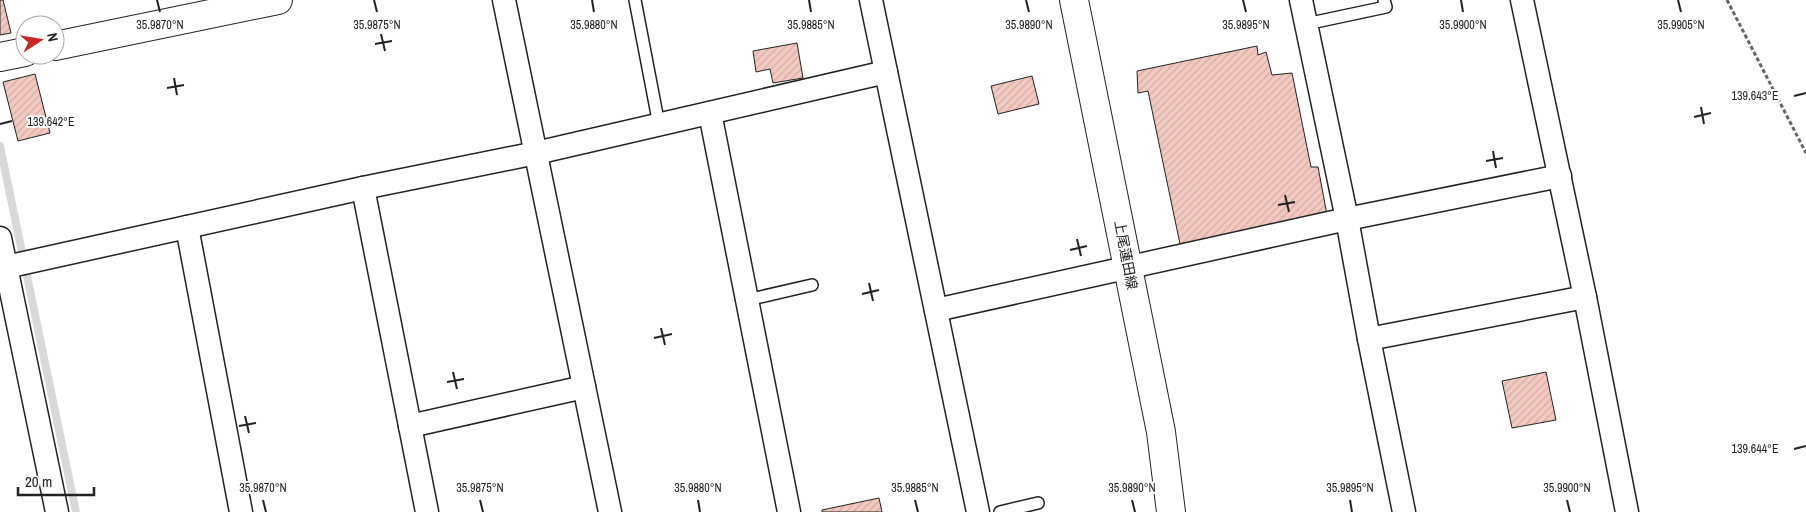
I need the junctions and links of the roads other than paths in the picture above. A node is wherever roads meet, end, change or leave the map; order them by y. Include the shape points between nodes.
1 (278, 0) edge
2 (504, 0) edge
3 (635, 0) edge
4 (871, 0) edge
5 (1074, 0) edge
6 (1301, 0) edge
7 (1384, 0) edge
8 (1522, 0) edge
9 (1306, 24) junction
10 (65, 44) edge
11 (15, 54) edge
12 (0, 57) edge
13 (886, 72) junction
14 (710, 113) junction
15 (659, 125) junction
16 (536, 153) junction
17 (1560, 176) junction
18 (363, 188) junction
19 (1347, 219) junction
20 (187, 227) junction
21 (0, 238) edge
22 (6, 267) junction
23 (1129, 268) junction
24 (812, 285) dead end
25 (1586, 296) junction
26 (747, 300) junction
27 (936, 310) junction
28 (1369, 339) junction
29 (584, 388) junction
30 (410, 426) junction
31 (1038, 503) dead end
32 (57, 512) edge
33 (241, 512) edge
34 (427, 512) edge
35 (610, 512) edge
36 (790, 512) edge
37 (978, 512) edge
38 (1000, 512) edge
39 (1171, 512) edge
40 (1404, 512) edge
41 (1627, 512) edge

1 - 10 main road
2 - 16 street
3 - 15 lane
4 - 13 street
5 - 23 main road, 上尾蓮田線
6 - 9 street
7 - 9 lane via 1386,7
8 - 17 street
9 - 19 street
11 - 12 main road
13 - 14 street
13 - 27 street
14 - 15 street
14 - 26 street
15 - 16 street
16 - 18 street
16 - 29 street
17 - 19 street
17 - 25 street
18 - 20 street
18 - 30 street
19 - 23 street
19 - 28 street
20 - 22 street
20 - 33 street
21 - 22 street
22 - 32 street
23 - 27 street
23 - 39 main road, 上尾蓮田線 via 1161,432
24 - 26 lane
25 - 28 street
25 - 41 street
26 - 36 street
27 - 37 street
28 - 40 street
29 - 30 street
29 - 35 street
30 - 34 street
31 - 38 lane

